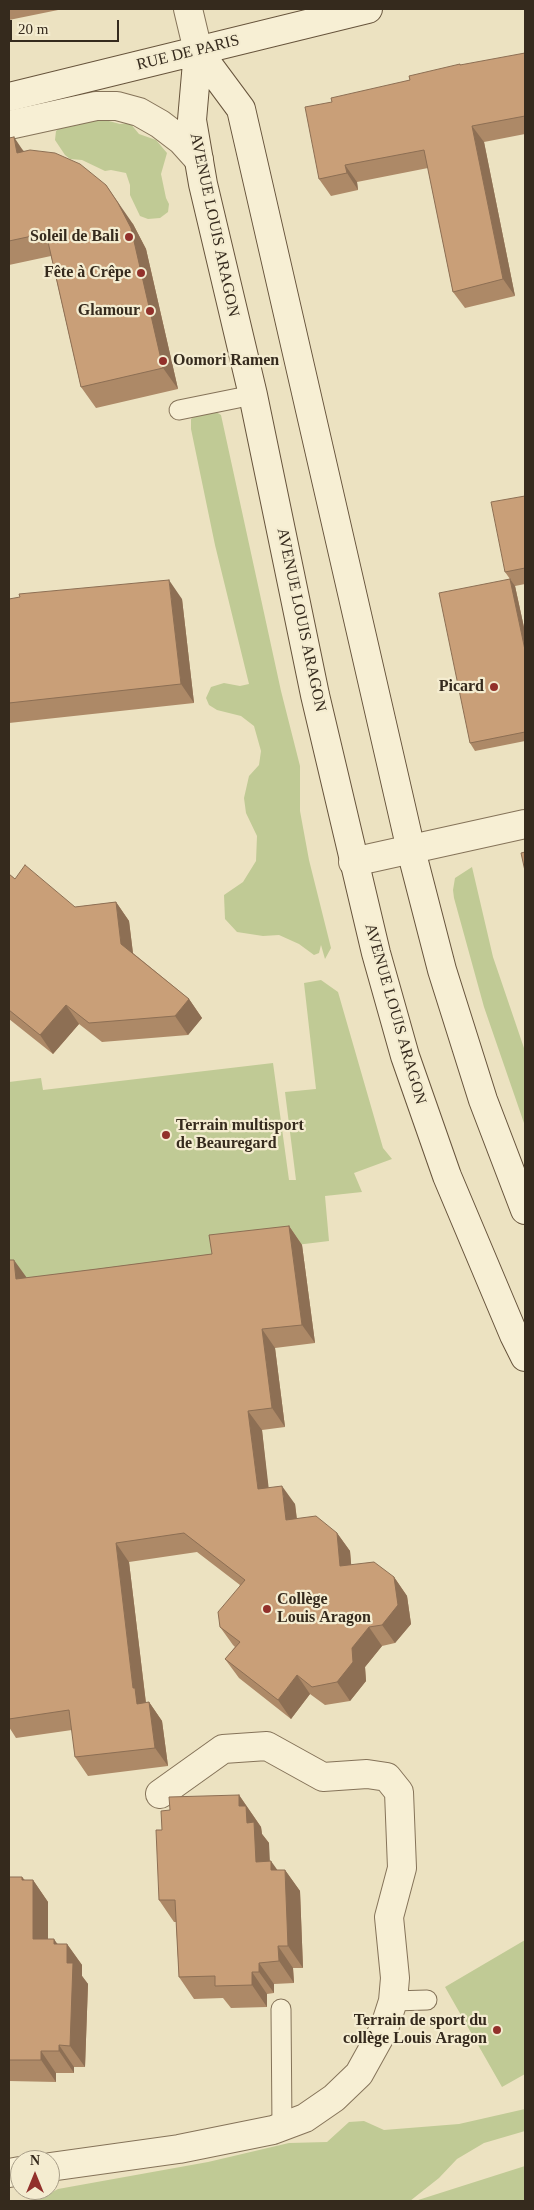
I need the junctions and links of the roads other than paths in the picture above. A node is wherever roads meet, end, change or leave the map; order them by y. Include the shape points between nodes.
1 (188, 9) edge
2 (368, 9) edge
3 (198, 51) junction
4 (9, 97) edge
5 (9, 125) edge
6 (198, 160) junction
7 (253, 395) junction
8 (179, 410) dead end
9 (525, 824) edge
10 (411, 850) junction
11 (353, 862) junction
12 (525, 1210) edge
13 (525, 1356) edge
14 (160, 1794) dead end
15 (427, 2000) dead end
16 (393, 2001) junction
17 (281, 2009) dead end
18 (282, 2127) junction
19 (60, 2166) edge

1 - 3 main road
2 - 3 main road, RUE DE PARIS
3 - 4 main road, RUE DE PARIS
3 - 6 main road, AVENUE LOUIS ARAGON via 192,120
3 - 10 main road via 241,109
5 - 6 main road via 96,106 117,106 139,112 160,124 181,140
6 - 7 main road, AVENUE LOUIS ARAGON
7 - 8 lane
7 - 11 main road, AVENUE LOUIS ARAGON
9 - 10 main road
10 - 11 main road
10 - 12 main road via 442,970 477,1082
11 - 13 main road, AVENUE LOUIS ARAGON via 405,1056 427,1120 447,1176
14 - 16 main road via 222,1750 266,1746 322,1777 367,1774 387,1777 399,1792 402,1868 389,1917 395,1978
15 - 16 lane
16 - 18 main road via 384,2029 359,2074 334,2098 304,2118
17 - 18 lane
18 - 19 main road via 179,2149

